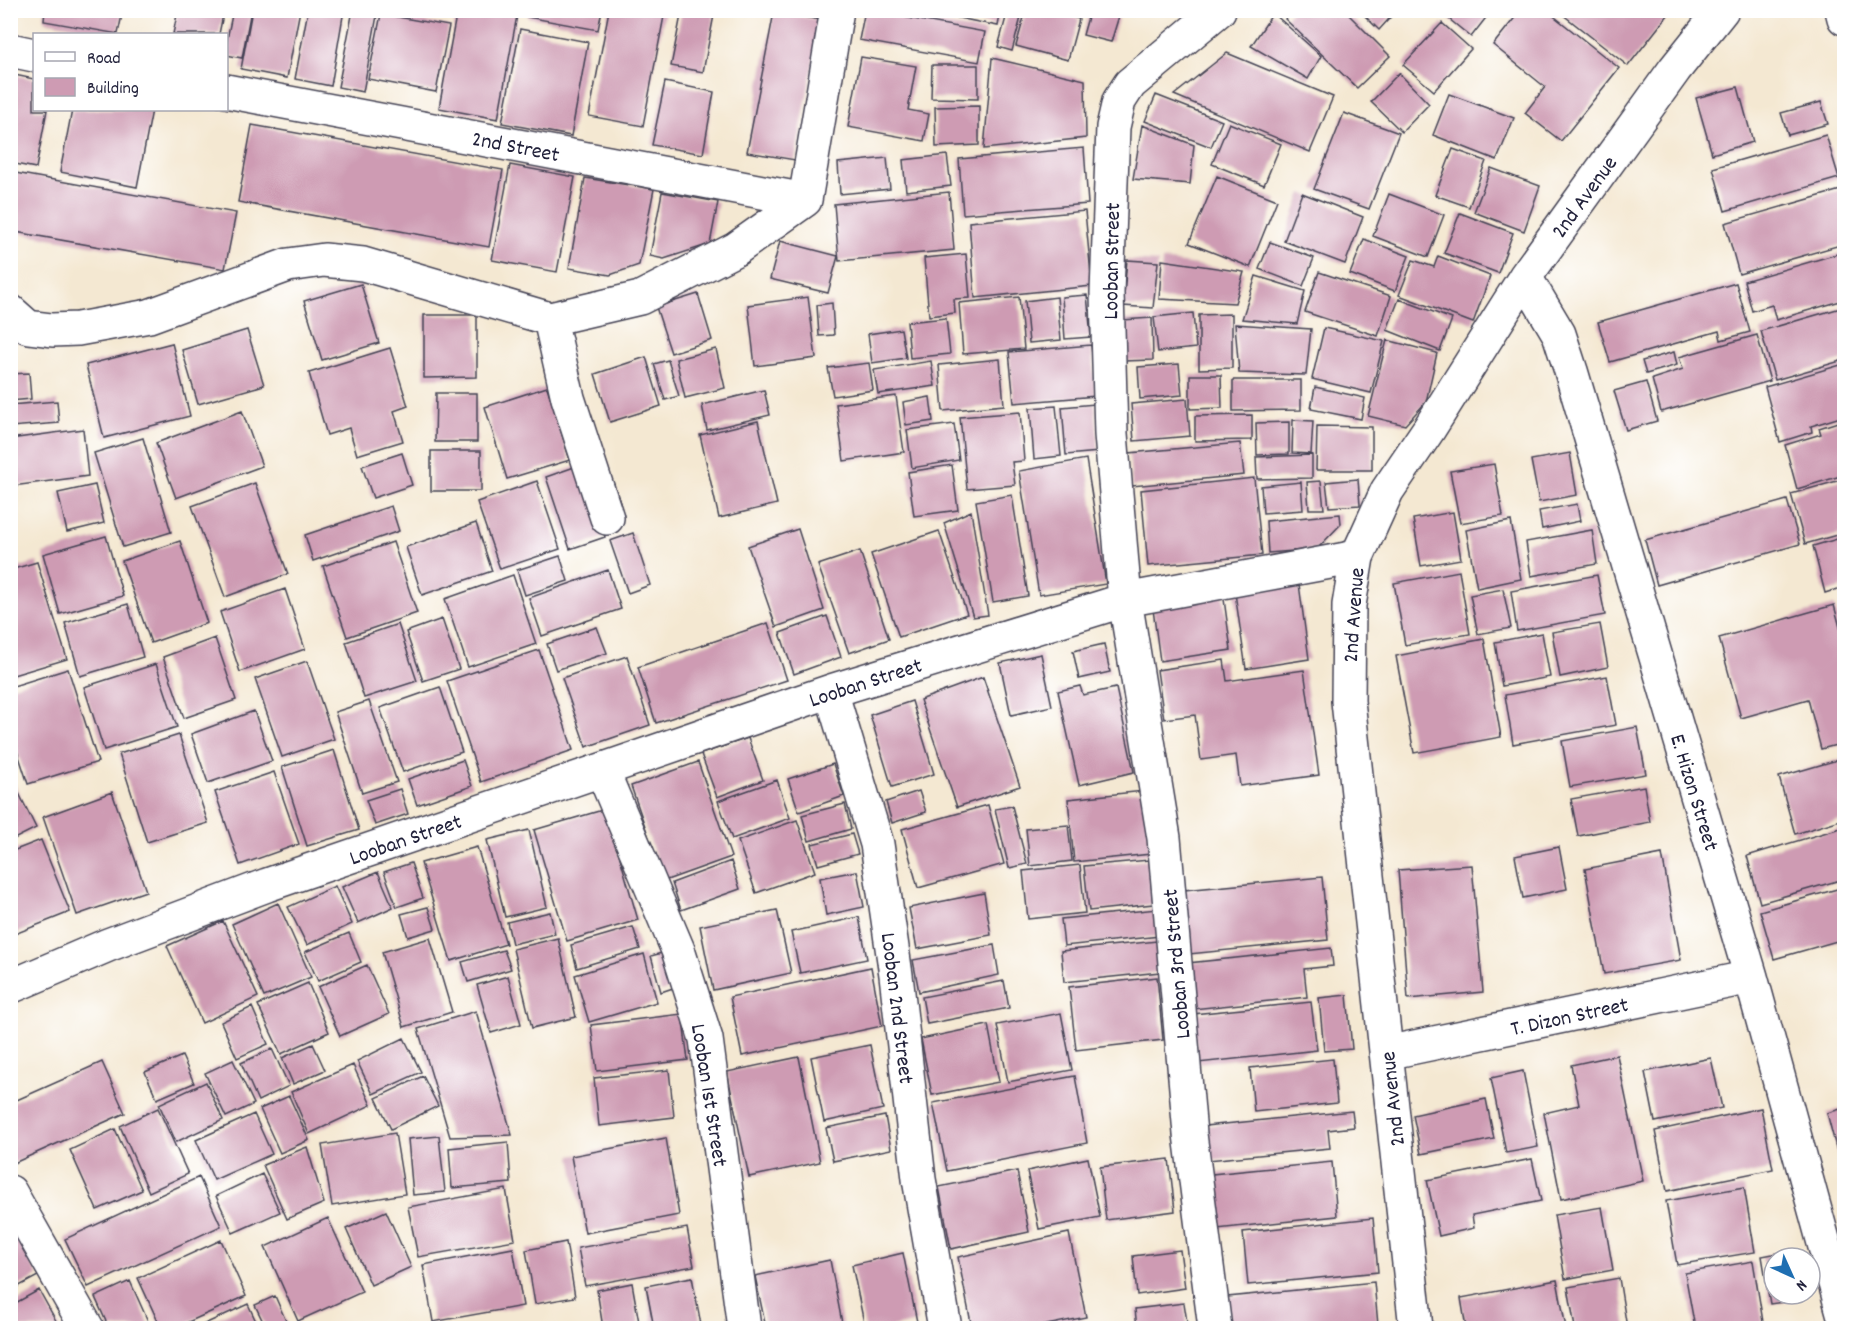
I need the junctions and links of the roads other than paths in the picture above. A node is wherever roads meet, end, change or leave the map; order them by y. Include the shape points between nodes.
1 (837, 10) edge
2 (1219, 10) edge
3 (1722, 10) edge
4 (1842, 10) edge
5 (1845, 18) edge
6 (10, 50) edge
7 (33, 55) edge
8 (228, 91) edge
9 (805, 200) junction
10 (1525, 277) junction
11 (10, 311) edge
12 (550, 319) junction
13 (606, 518) dead end
14 (1357, 557) junction
15 (1125, 600) junction
16 (831, 692) junction
17 (602, 770) junction
18 (1751, 977) junction
19 (10, 987) edge
20 (1386, 1053) junction
21 (10, 1192) edge
22 (1845, 1316) edge
23 (87, 1329) edge
24 (744, 1329) edge
25 (945, 1329) edge
26 (1215, 1329) edge
27 (1416, 1329) edge

1 - 9 street
2 - 15 street, Looban Street via 1130,84 1119,101 1113,127 1107,293 1111,434
3 - 10 street, 2nd Avenue
4 - 5 street
6 - 7 street
8 - 9 street, 2nd Street
9 - 12 street via 736,249 640,298
10 - 14 street, 2nd Avenue via 1387,491
10 - 18 street, E. Hizon Street via 1559,334 1571,371
11 - 12 street via 28,327 78,329 149,316 288,265 324,260 363,264
12 - 13 street via 568,398
14 - 15 street
14 - 20 street, 2nd Avenue via 1349,605 1348,701
15 - 16 street, Looban Street
15 - 26 street, Looban 3rd Street via 1164,838 1190,1134
16 - 17 street, Looban Street
16 - 25 street, Looban 2nd Street via 877,844 919,1179
17 - 19 street, Looban Street via 267,885
17 - 24 street, Looban 1st Street via 678,950 706,1039
18 - 20 street, T. Dizon Street
18 - 22 street, E. Hizon Street
20 - 27 street, 2nd Avenue
21 - 23 street

